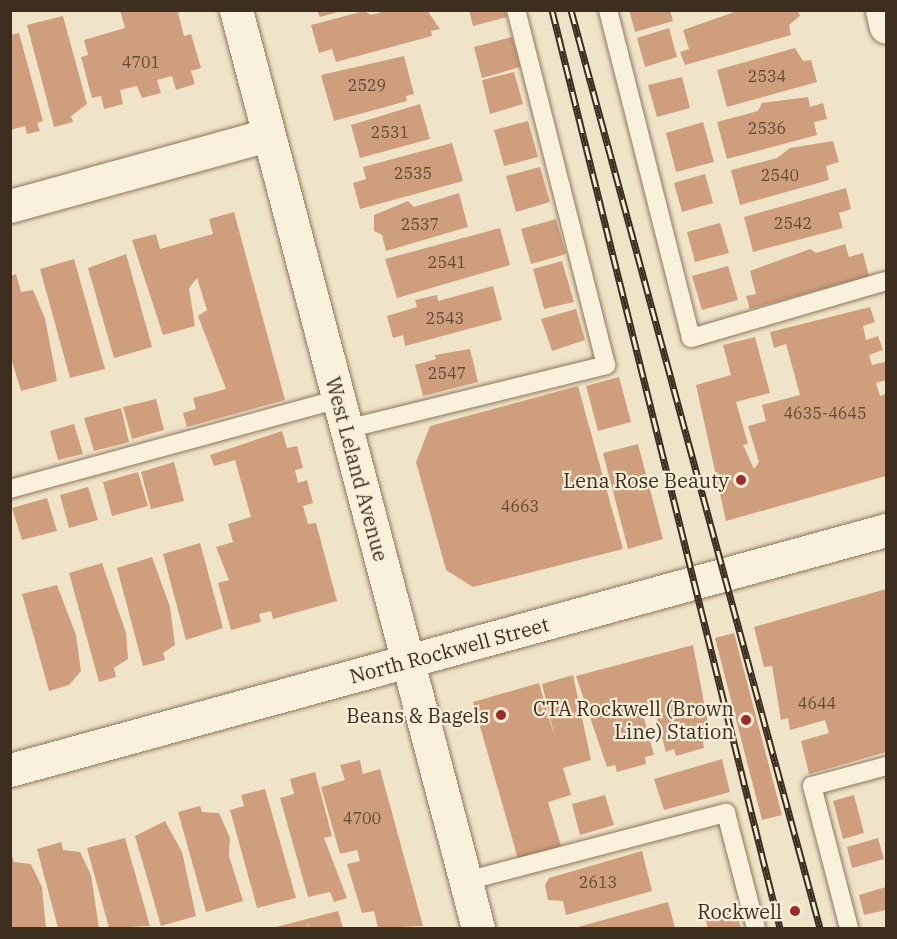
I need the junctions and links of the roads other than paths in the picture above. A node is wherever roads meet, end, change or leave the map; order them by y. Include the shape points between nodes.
1 (236, 10) edge
2 (516, 10) edge
3 (608, 10) edge
4 (882, 10) edge
5 (886, 27) edge
6 (268, 135) junction
7 (10, 206) edge
8 (886, 280) edge
9 (342, 414) junction
10 (10, 489) edge
11 (886, 530) edge
12 (408, 661) junction
13 (886, 766) edge
14 (10, 770) edge
15 (466, 881) junction
16 (471, 927) edge
17 (756, 928) edge
18 (849, 928) edge

1 - 6 street, West Leland Avenue
2 - 9 lane via 606,365
3 - 8 lane via 692,338
4 - 5 street
6 - 7 street
6 - 9 street, West Leland Avenue
9 - 10 lane
9 - 12 street, West Leland Avenue
11 - 12 street, North Rockwell Street
12 - 14 street, North Rockwell Street
12 - 15 street, West Leland Avenue
13 - 18 lane via 812,786
15 - 16 street, West Leland Avenue
15 - 17 lane via 726,813

